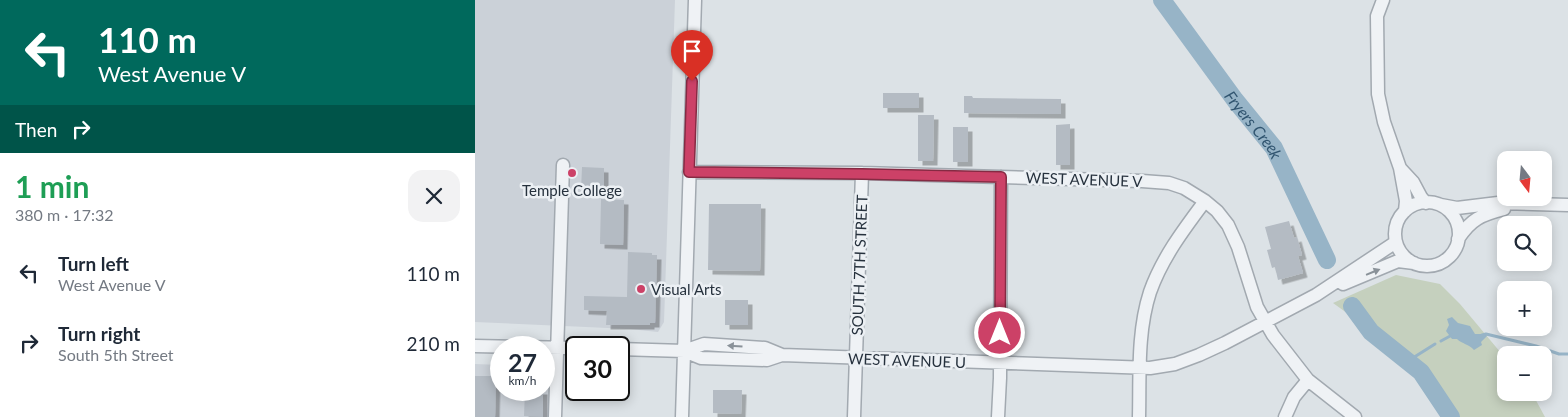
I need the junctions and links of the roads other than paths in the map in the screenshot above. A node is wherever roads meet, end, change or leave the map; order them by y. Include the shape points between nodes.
1 (695, 0) edge
2 (1383, 0) edge
3 (563, 165) dead end
4 (1401, 168) junction
5 (689, 172) junction
6 (862, 174) junction
7 (1001, 177) junction
8 (1205, 201) junction
9 (1426, 202) junction
10 (1497, 203) edge
11 (1440, 205) junction
12 (1553, 205) edge
13 (1568, 205) edge
14 (1519, 206) edge
15 (1405, 211) junction
16 (1459, 239) junction
17 (1396, 242) junction
18 (1415, 263) junction
19 (1316, 295) junction
20 (1265, 322) junction
21 (475, 346) edge
22 (557, 348) junction
23 (565, 348) edge
24 (630, 349) edge
25 (684, 350) junction
26 (856, 358) junction
27 (1000, 364) junction
28 (1141, 368) junction
29 (1308, 380) junction
30 (555, 417) edge
31 (682, 417) edge
32 (855, 417) edge
33 (998, 417) edge
34 (1139, 417) edge
35 (1285, 417) edge
36 (1355, 417) edge

1 - 5 street
2 - 4 street via 1377,16 1378,94
3 - 22 street
4 - 9 street
4 - 15 street
5 - 6 street, WEST AVENUE V
5 - 25 street
6 - 7 street, WEST AVENUE V
6 - 26 street, SOUTH 7TH STREET
7 - 8 street, WEST AVENUE V via 1142,180 1184,188
7 - 27 street
8 - 20 street, WEST AVENUE V via 1228,225
8 - 28 street via 1172,246 1158,272 1142,332
9 - 11 street
9 - 15 street
10 - 11 street via 1457,208
11 - 16 street via 1457,223
12 - 13 street
14 - 16 street via 1485,214 1467,226
15 - 17 street via 1397,226
16 - 18 street via 1446,260 1431,266
17 - 18 street via 1405,257
17 - 19 street, WEST AVENUE U
19 -> 18 street, WEST AVENUE U via 1398,261
19 - 20 street, WEST AVENUE U
20 - 28 street, WEST AVENUE U via 1175,364
20 - 29 street, WEST AVENUE V
21 - 22 street
22 - 23 street
22 - 30 street
24 - 25 street, WEST AVENUE U
25 - 26 street, WEST AVENUE U via 703,344 765,348 782,355
25 - 31 street
26 - 27 street, WEST AVENUE U
26 - 32 street, SOUTH 7TH STREET
27 - 28 street, WEST AVENUE U
27 - 33 street
28 - 34 street
29 - 35 street via 1294,397
29 - 36 street, WEST AVENUE V

